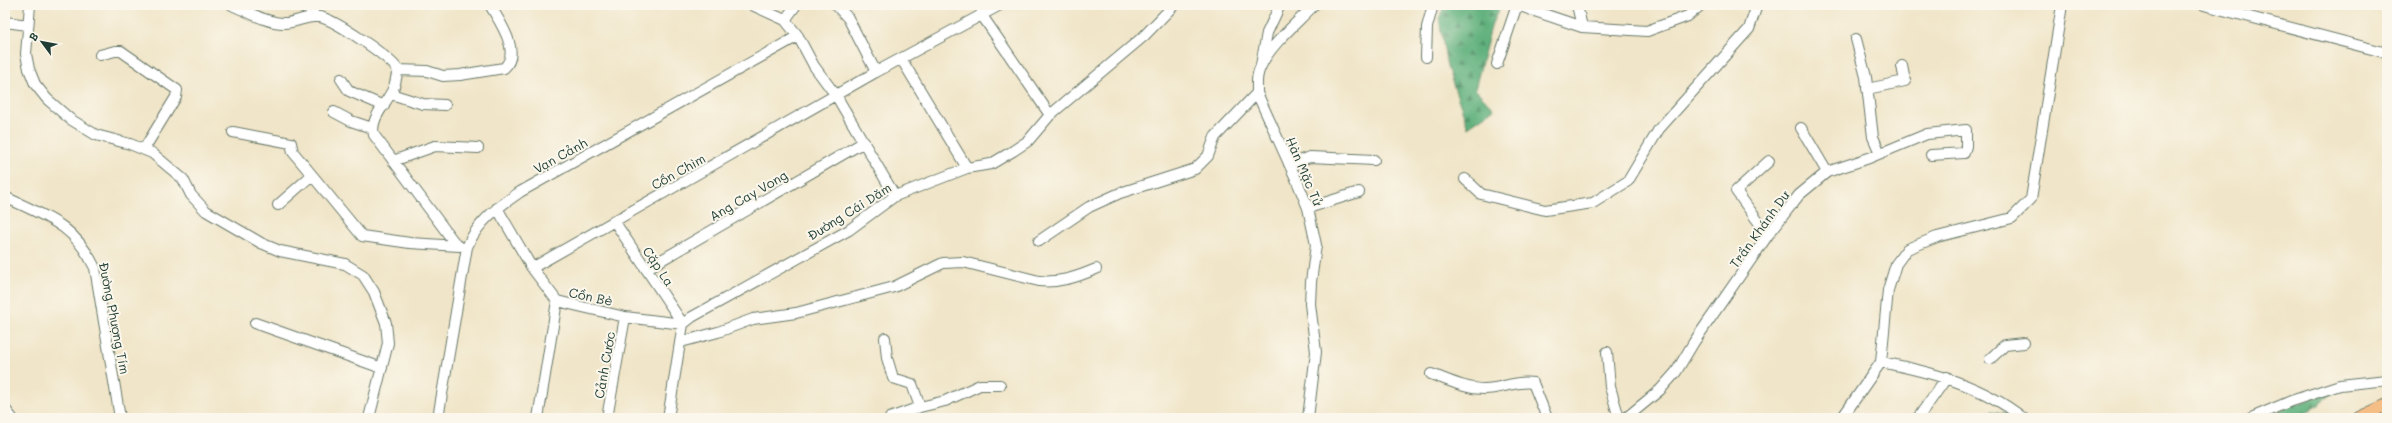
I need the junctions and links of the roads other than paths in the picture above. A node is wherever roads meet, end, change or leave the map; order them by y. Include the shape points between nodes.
1 (30, 5) edge
2 (232, 5) edge
3 (306, 5) edge
4 (490, 5) edge
5 (752, 5) edge
6 (796, 5) edge
7 (836, 5) edge
8 (1000, 5) edge
9 (1174, 5) edge
10 (1280, 5) edge
11 (1314, 5) edge
12 (1433, 5) edge
13 (1577, 5) edge
14 (1701, 5) edge
15 (1757, 5) edge
16 (2062, 5) edge
17 (2204, 5) edge
18 (983, 10) edge
19 (316, 17) junction
20 (785, 20) junction
21 (5, 22) edge
22 (28, 25) junction
23 (1582, 27) junction
24 (798, 36) junction
25 (1856, 39) dead end
26 (2387, 52) edge
27 (100, 56) dead end
28 (1426, 57) dead end
29 (902, 60) junction
30 (1261, 64) junction
31 (1497, 64) dead end
32 (1902, 66) dead end
33 (398, 70) junction
34 (876, 72) junction
35 (341, 79) dead end
36 (1868, 89) junction
37 (1257, 93) junction
38 (391, 94) junction
39 (837, 96) junction
40 (445, 105) dead end
41 (384, 106) junction
42 (334, 112) dead end
43 (1050, 115) junction
44 (372, 128) junction
45 (1801, 128) dead end
46 (233, 132) dead end
47 (864, 142) junction
48 (478, 148) dead end
49 (144, 149) junction
50 (1880, 153) junction
51 (1931, 155) dead end
52 (1374, 160) dead end
53 (1769, 160) dead end
54 (393, 161) junction
55 (1289, 164) junction
56 (967, 168) junction
57 (1827, 172) junction
58 (312, 175) junction
59 (1465, 179) dead end
60 (1360, 192) dead end
61 (895, 196) junction
62 (5, 198) edge
63 (278, 205) dead end
64 (498, 208) junction
65 (1308, 208) junction
66 (614, 222) junction
67 (1768, 235) junction
68 (1039, 241) dead end
69 (457, 246) junction
70 (467, 247) junction
71 (532, 268) junction
72 (646, 269) junction
73 (1096, 269) dead end
74 (557, 301) junction
75 (626, 317) junction
76 (255, 323) dead end
77 (683, 324) junction
78 (885, 338) dead end
79 (681, 342) junction
80 (2024, 343) dead end
81 (1606, 352) dead end
82 (1990, 359) dead end
83 (1881, 362) junction
84 (382, 368) junction
85 (1431, 374) dead end
86 (1947, 377) junction
87 (2387, 380) edge
88 (1000, 385) dead end
89 (2387, 405) edge
90 (920, 406) junction
91 (5, 410) edge
92 (12, 418) edge
93 (120, 418) edge
94 (369, 418) edge
95 (438, 418) edge
96 (538, 418) edge
97 (607, 418) edge
98 (668, 418) edge
99 (890, 418) edge
100 (1308, 418) edge
101 (1547, 418) edge
102 (1619, 418) edge
103 (1626, 418) edge
104 (1842, 418) edge
105 (1918, 418) edge
106 (2023, 418) edge
107 (2251, 418) edge
108 (2359, 418) edge

1 - 22 street
2 - 19 street via 273,22 284,23
3 - 19 street
4 - 33 street via 510,44 509,60 504,68 443,76
5 - 20 street
6 - 20 street
7 - 34 street via 848,18
8 - 18 street, Cồn Chìm
9 - 43 street, Đường Cái Dăm via 1144,36
10 - 30 street, Hàn Mặc Tử via 1267,33
11 - 30 street
12 - 28 street via 1427,27
13 - 23 street
14 - 23 street via 1688,16 1647,31
15 - 59 street via 1749,29 1659,129 1628,181 1593,203 1545,210 1481,194
16 - 83 street via 2031,199 2012,218 1937,237 1907,250 1896,264 1888,290
17 - 26 street
18 - 29 street, Cồn Chìm
18 - 43 street
19 - 33 street via 361,40 393,63
20 - 24 street
21 - 22 street
22 - 49 street via 26,54 29,69 35,84 47,99 96,135
23 - 31 street via 1517,5
24 - 39 street via 814,66
24 - 64 street, Vạn Cảnh via 520,192
25 - 36 street
27 - 49 street via 121,51 177,90 176,97
29 - 34 street, Cồn Chìm
29 - 56 street
30 - 37 street, Hàn Mặc Tử via 1257,77
32 - 36 street via 1905,81
33 - 38 street
34 - 39 street, Cồn Chìm
35 - 41 street via 349,91
36 - 50 street via 1873,137
37 - 55 street, Hàn Mặc Tử
37 - 68 street via 1215,137 1208,156 1195,169 1120,193 1089,207
38 - 40 street via 423,104
38 - 41 street
39 - 47 street
39 - 66 street, Cồn Chìm
41 - 44 street via 374,120
42 - 44 street
43 - 56 street, Đường Cái Dăm via 1028,141 1014,152 991,164
44 - 54 street
45 - 57 street
46 - 58 street via 290,142 293,152
47 - 61 street
47 - 72 street, Ang Cay Vong
48 - 54 street via 435,146
49 - 84 street via 182,179 191,196 206,211 255,240 280,251 344,264 363,275 374,292 386,323 388,343
50 - 51 street, Trần Khánh Dư via 1926,134 1966,130 1964,153
50 - 57 street, Trần Khánh Dư
52 - 55 street via 1310,157
53 - 67 street via 1736,191
54 - 69 street
55 - 65 street, Hàn Mặc Tử
56 - 61 street, Đường Cái Dăm
57 - 67 street, Trần Khánh Dư via 1799,196
58 - 63 street
58 - 69 street via 362,236
60 - 65 street
61 - 77 street, Đường Cái Dăm via 849,230
62 - 93 street, Đường Phượng Tím via 56,221 73,234 86,249 95,268
64 - 70 street, Vạn Cảnh via 473,234
64 - 71 street, Cồn Bè
65 - 100 street, Hàn Mặc Tử via 1316,245 1310,304 1316,352
66 - 71 street, Cồn Chìm
66 - 72 street, Cặp La
67 - 103 street, Trần Khánh Dư via 1676,372 1660,390
69 - 70 street
70 - 95 street, Vạn Cảnh
71 - 74 street, Cồn Bè
72 - 77 street, Cặp La
73 - 79 street via 1074,278 1050,282 963,262 947,262 894,287 796,313 753,318 718,332
74 - 75 street, Cồn Bè
74 - 96 street
75 - 77 street, Cồn Bè
75 - 97 street, Cảnh Cước
76 - 84 street
77 - 79 street
78 - 90 street via 893,378 912,384
79 - 98 street
80 - 82 street via 2005,345
81 - 102 street via 1610,387
83 - 86 street
83 - 104 street
84 - 94 street
85 - 101 street via 1471,388 1485,389 1524,382 1533,383
86 - 105 street
86 - 106 street via 1984,393
87 - 107 street via 2340,385 2291,400
88 - 90 street via 980,385 945,401
89 - 108 main road
90 - 99 street
91 - 92 street

